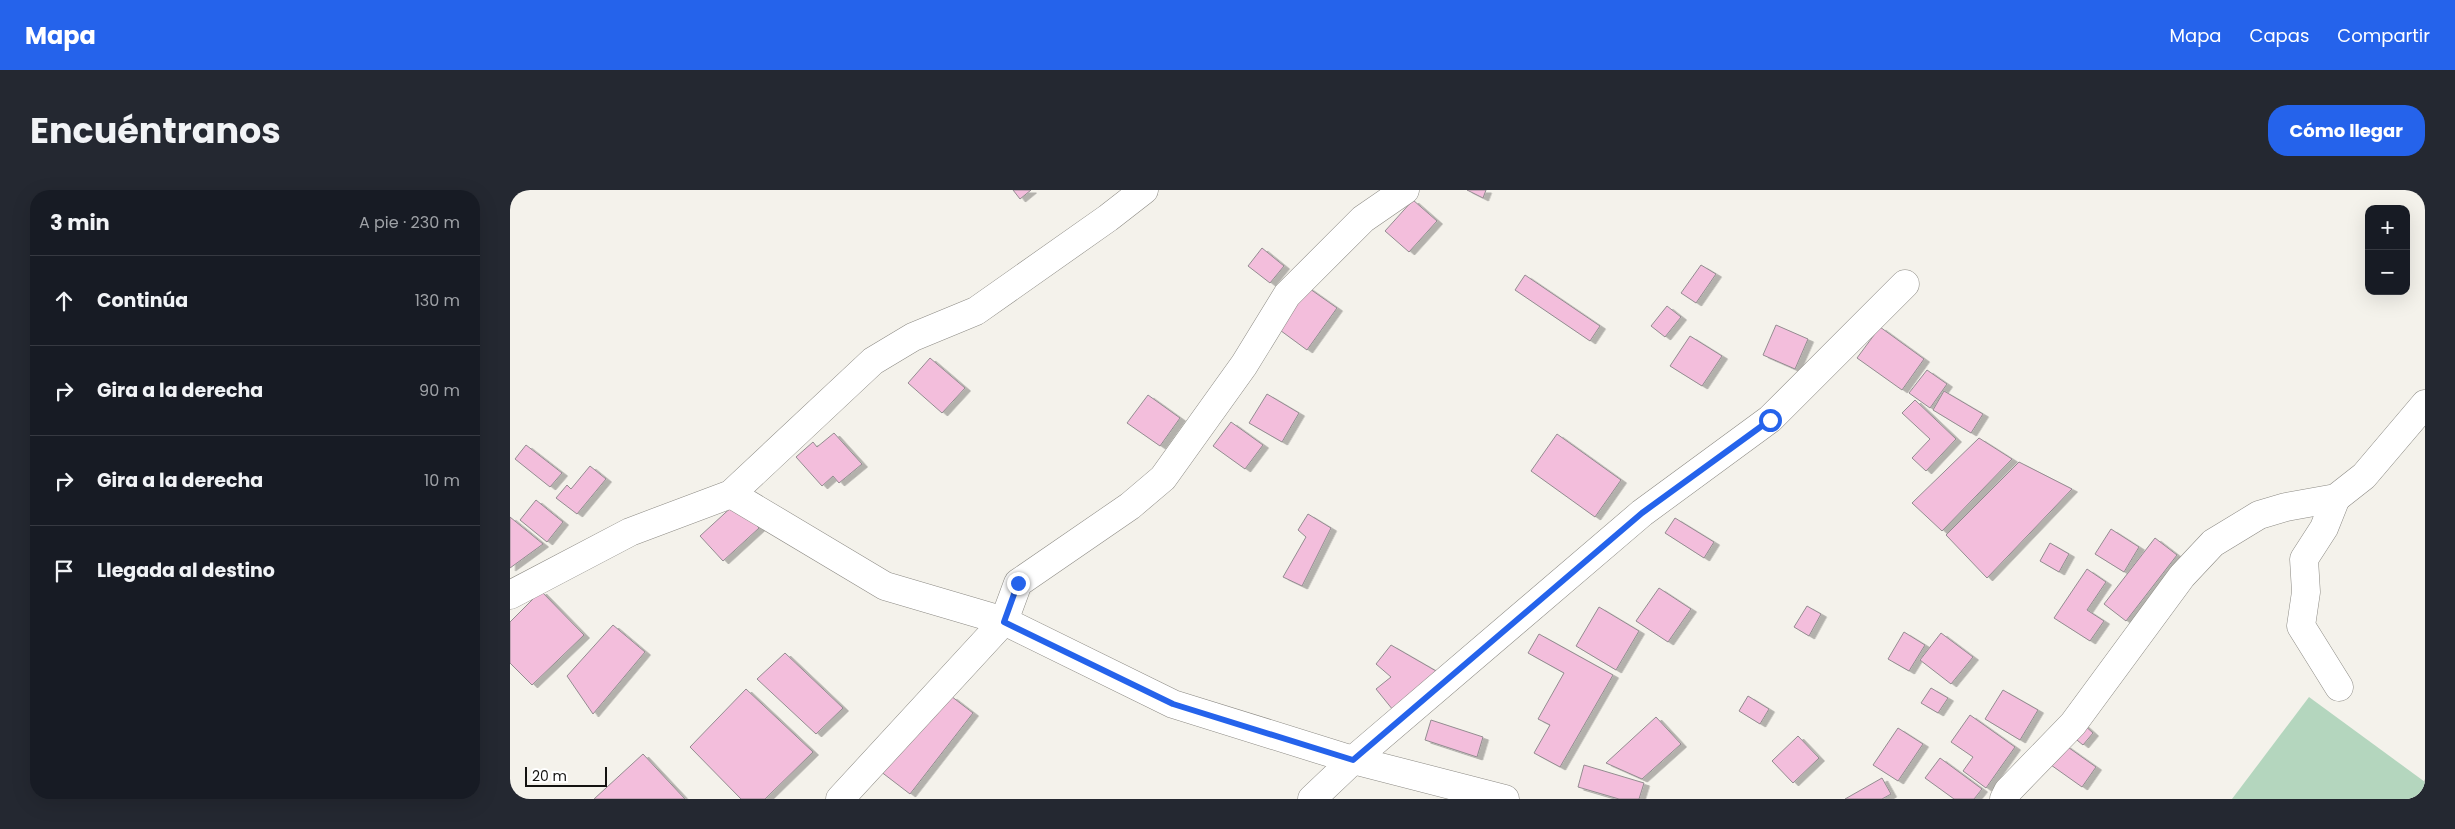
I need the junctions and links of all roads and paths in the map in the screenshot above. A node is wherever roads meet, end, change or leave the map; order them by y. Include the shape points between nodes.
1 (1144, 190) edge
2 (1405, 190) edge
3 (1905, 284) dead end
4 (2425, 404) edge
5 (731, 494) junction
6 (2336, 498) junction
7 (510, 595) edge
8 (1004, 622) junction
9 (2340, 687) dead end
10 (1353, 760) junction
11 (840, 799) edge
12 (1312, 799) edge
13 (1506, 799) edge
14 (2004, 799) edge

1 - 5 street via 976,311 913,337 873,361
2 - 8 street via 1363,219 1287,295 1244,365 1163,478 1130,506 1018,583
3 - 10 street via 1770,420 1642,513
4 - 6 street via 2364,476
5 - 7 street via 630,532
5 - 8 street via 885,586
6 - 9 street via 2324,528 2304,559 2306,592 2301,626
6 - 14 street via 2259,515 2213,543 2182,576 2073,724
8 - 10 street via 1173,704
8 - 11 street
10 - 12 street
10 - 13 street

